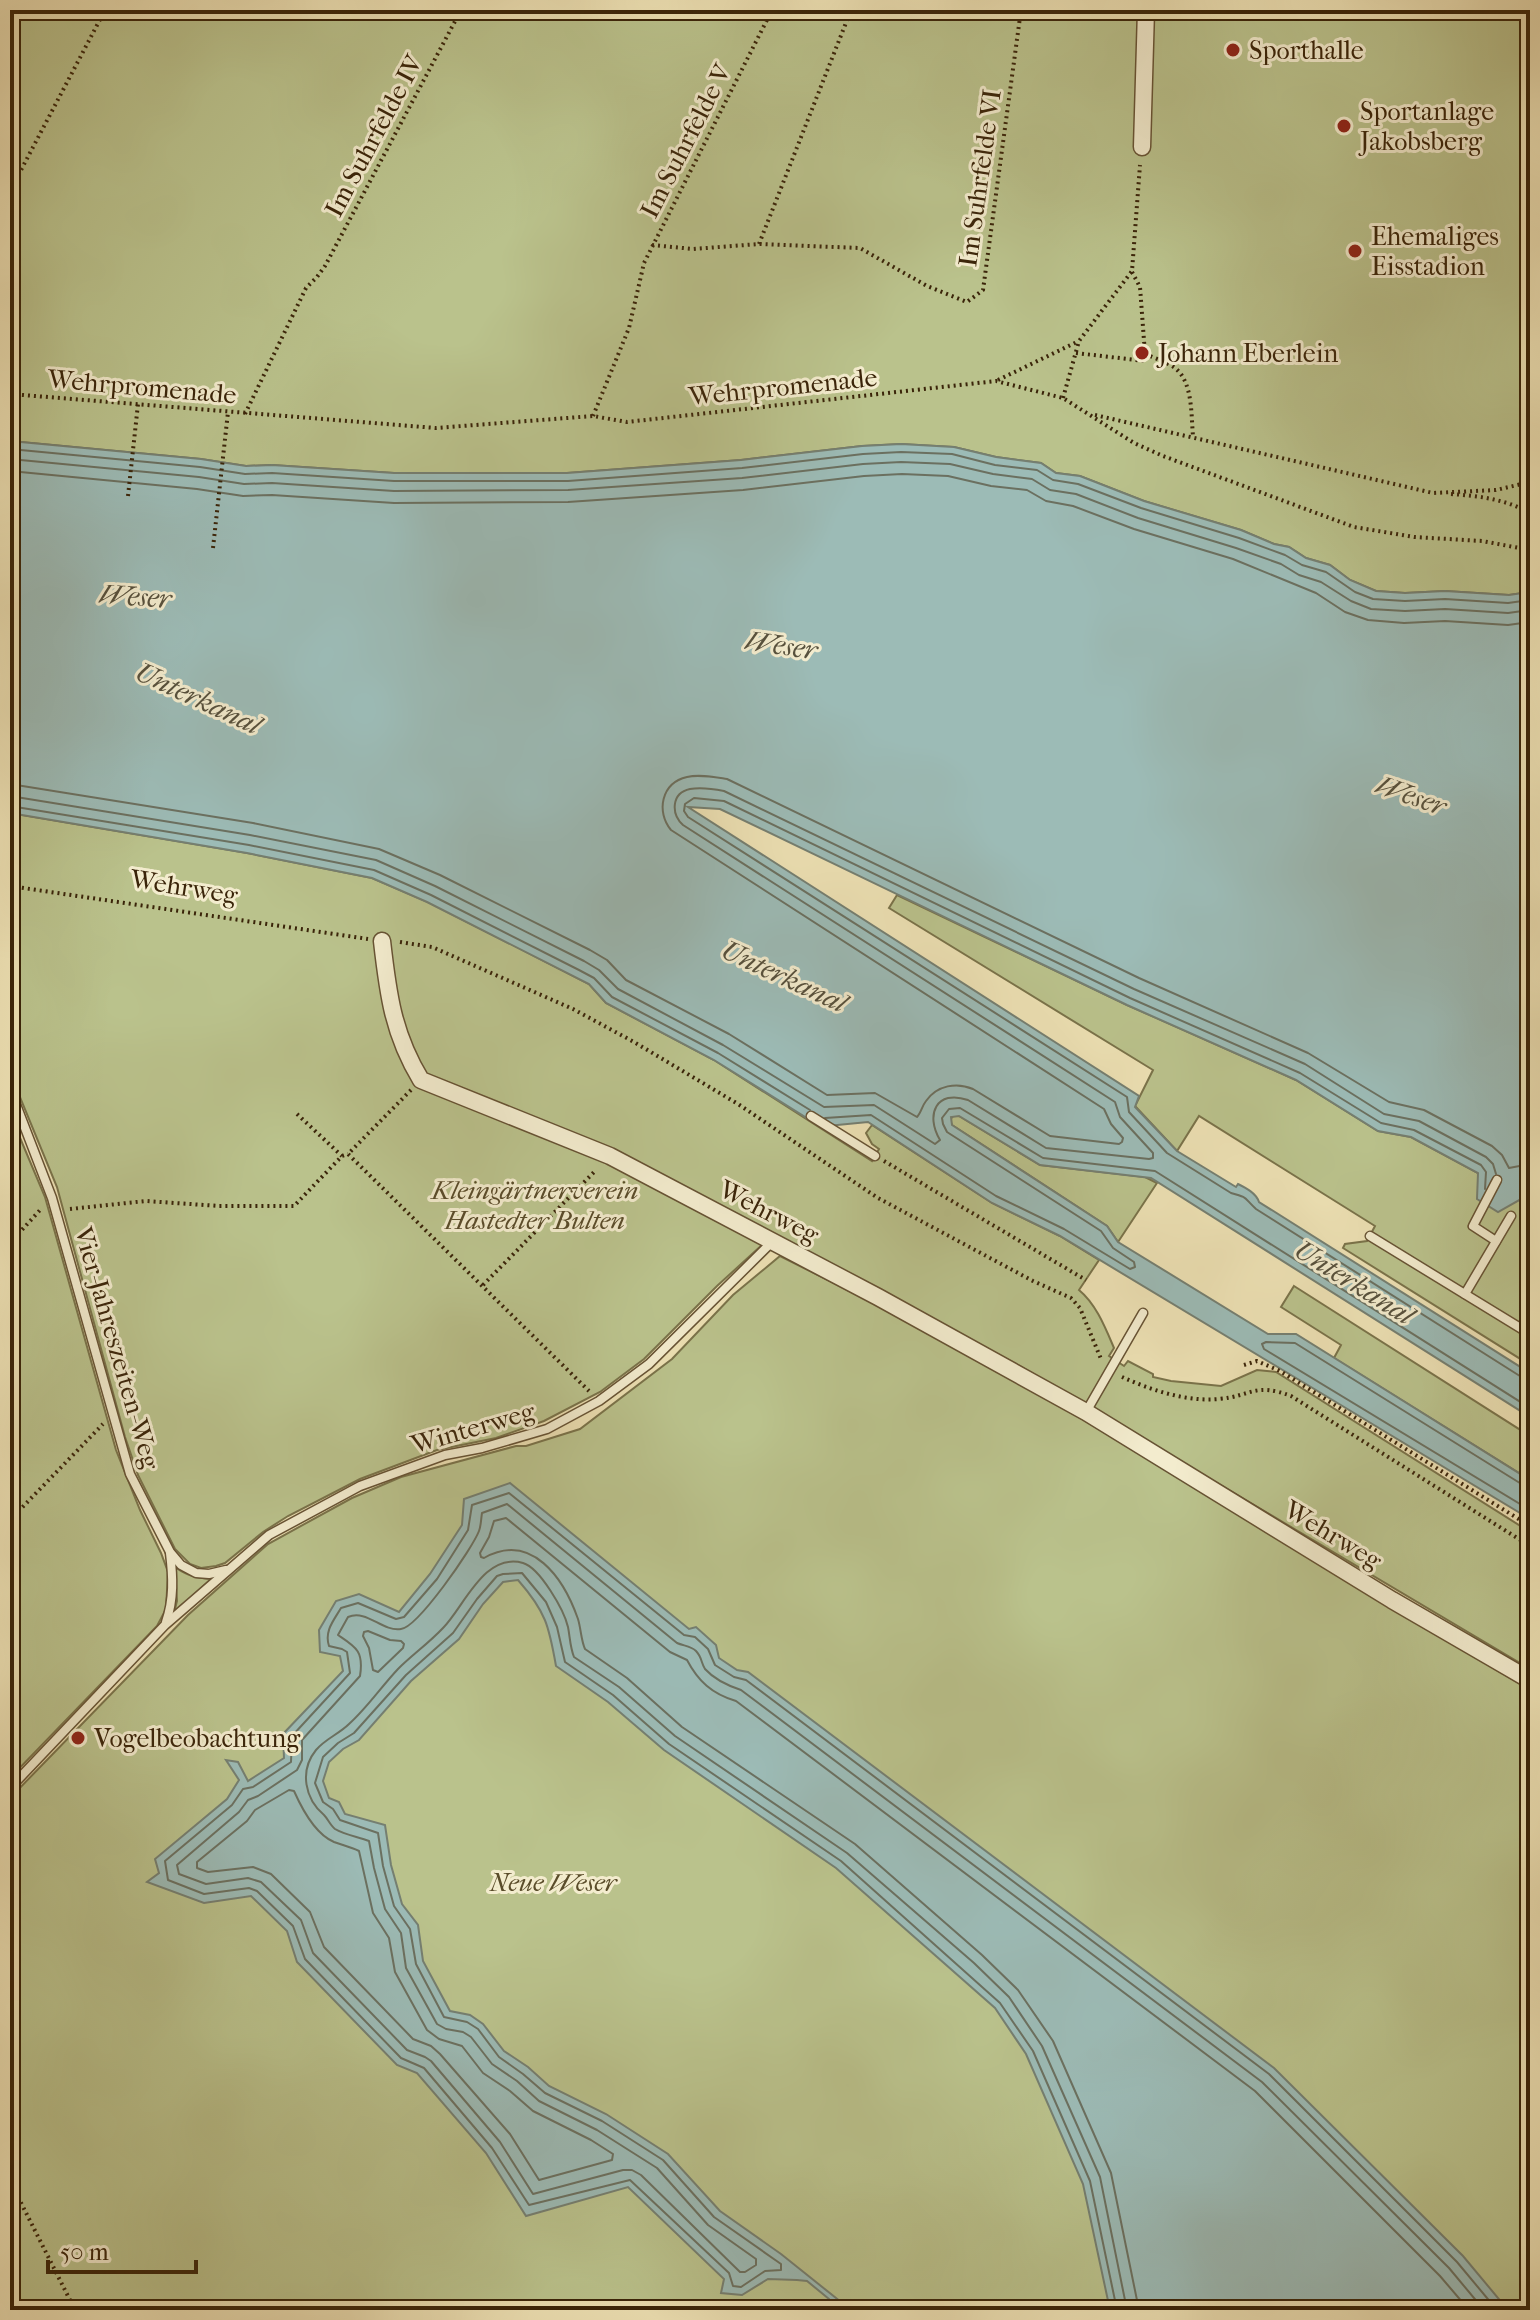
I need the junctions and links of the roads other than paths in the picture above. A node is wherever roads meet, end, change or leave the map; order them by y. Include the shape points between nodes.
1 (1146, 10) edge
2 (1142, 147) road end
3 (382, 941) road end
4 (10, 1089) edge
5 (811, 1116) dead end
6 (875, 1156) road end
7 (1497, 1180) dead end
8 (1511, 1216) dead end
9 (1370, 1236) dead end
10 (773, 1241) junction
11 (1496, 1241) junction
12 (1465, 1294) junction
13 (1143, 1313) dead end
14 (1530, 1334) edge
15 (1086, 1412) junction
16 (170, 1552) junction
17 (229, 1569) junction
18 (165, 1625) junction
19 (1530, 1680) edge
20 (10, 1788) edge

1 - 2 street
3 - 10 street, Wehrweg via 389,1003 406,1055 421,1080 610,1156
4 - 16 lane, Vier-Jahreszeiten-Weg via 52,1198 130,1474
5 - 6 lane
7 - 11 lane via 1473,1226
8 - 11 lane
9 - 12 lane
10 - 15 street, Wehrweg
10 - 17 lane, Winterweg via 649,1364 599,1401 547,1429 445,1455 360,1486 269,1535
11 - 12 lane
12 - 14 lane
13 - 15 lane
15 - 19 street, Wehrweg
16 - 17 lane, Vier-Jahreszeiten-Weg via 196,1573
16 - 18 lane via 173,1589
17 - 18 lane, Winterweg
18 - 20 lane, Winterweg

